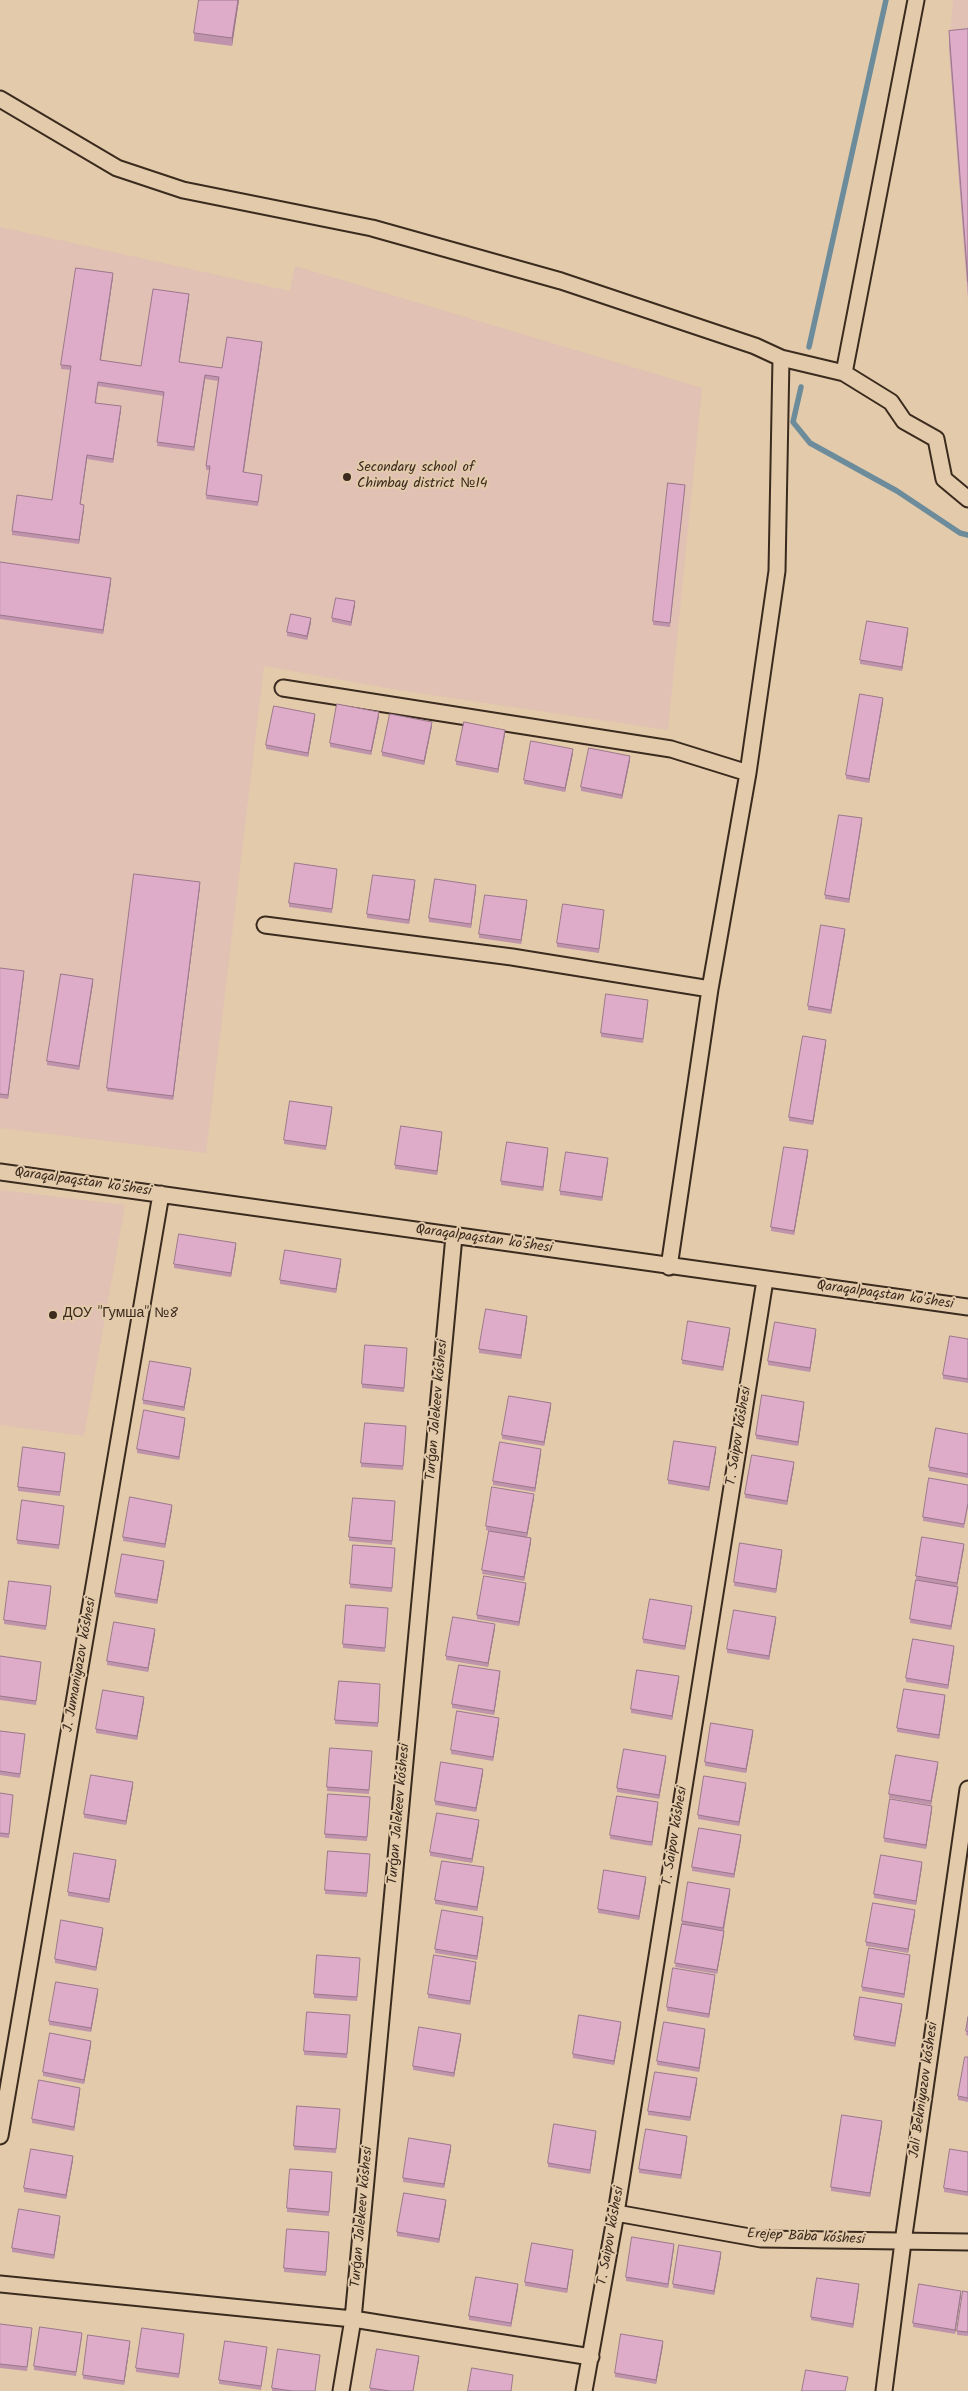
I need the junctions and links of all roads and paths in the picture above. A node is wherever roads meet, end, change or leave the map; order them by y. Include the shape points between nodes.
1 (916, 0) edge
2 (0, 99) edge
3 (781, 358) junction
4 (844, 373) junction
5 (968, 499) edge
6 (283, 688) dead end
7 (748, 773) junction
8 (265, 925) dead end
9 (710, 989) junction
10 (0, 1172) edge
11 (161, 1194) junction
12 (454, 1236) junction
13 (669, 1267) junction
14 (765, 1280) junction
15 (968, 1307) edge
16 (968, 1789) edge
17 (0, 2136) edge
18 (616, 2213) junction
19 (903, 2242) junction
20 (968, 2242) edge
21 (0, 2284) edge
22 (353, 2319) junction
23 (591, 2357) junction
24 (341, 2391) edge
25 (584, 2391) edge
26 (884, 2391) edge

1 - 4 street
2 - 3 street via 117,168 183,190 372,228 552,278 755,346
3 - 4 street
3 - 7 street via 777,572
4 - 5 street via 891,402 904,421 936,439 944,480
6 - 7 street via 671,749
7 - 9 street
8 - 9 street via 512,957
9 - 13 street
10 - 11 street, Qaraqalpaqstan ko'shesi
11 - 12 street, Qaraqalpaqstan ko'shesi
11 - 17 street, J. Jumaniyazov kóshesi
12 - 13 street, Qaraqalpaqstan ko'shesi
12 - 22 street, Turǵan Jalekeev kóshesi
13 - 14 street, Qaraqalpaqstan ko'shesi
14 - 15 street, Qaraqalpaqstan ko'shesi
14 - 18 street, T. Saipov kóshesi
16 - 19 street, Jali Bekniyazov kóshesi
18 - 19 street, Erejep Baba kóshesi via 761,2239
18 - 23 street, T. Saipov kóshesi
19 - 20 street, Erejep Baba kóshesi
19 - 26 street, Jali Bekniyazov kóshesi
21 - 22 street
22 - 23 street
22 - 24 street, Turǵan Jalekeev kóshesi
23 - 25 street, T. Saipov kóshesi

